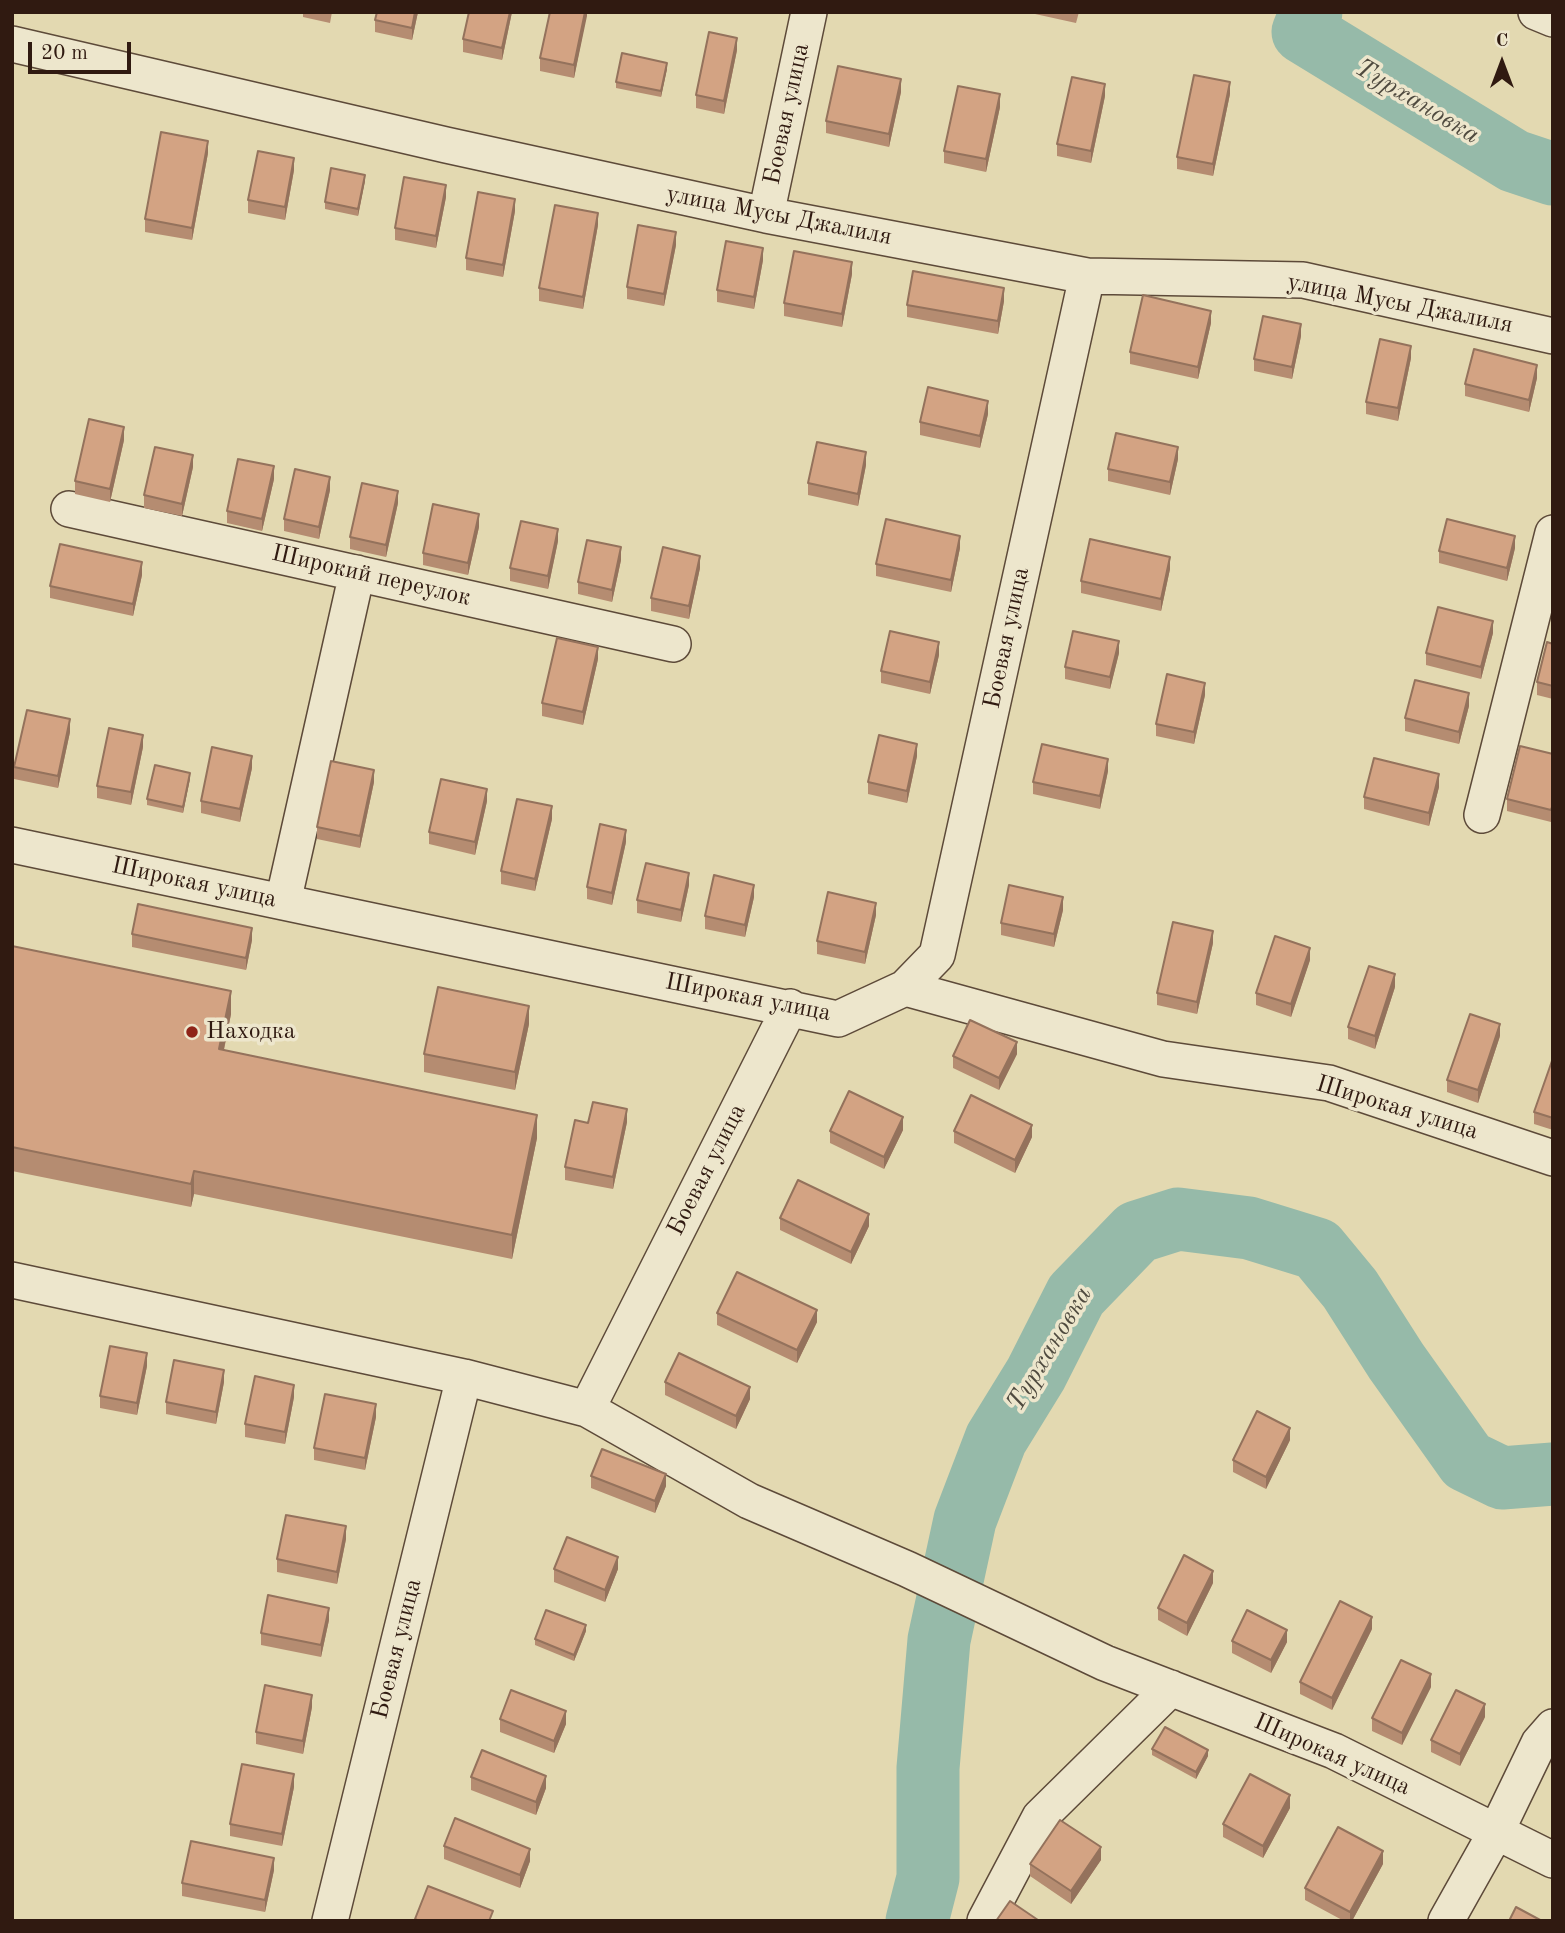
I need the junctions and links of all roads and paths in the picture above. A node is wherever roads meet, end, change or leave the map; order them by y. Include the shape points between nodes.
1 (809, 12) edge
2 (1536, 12) edge
3 (1553, 19) edge
4 (12, 44) edge
5 (766, 215) junction
6 (1087, 276) junction
7 (1553, 335) edge
8 (68, 509) dead end
9 (1553, 533) edge
10 (357, 573) junction
11 (673, 644) dead end
12 (1482, 815) dead end
13 (12, 845) edge
14 (283, 901) junction
15 (905, 988) junction
16 (790, 1007) junction
17 (1553, 1158) edge
18 (12, 1280) edge
19 (464, 1377) junction
20 (587, 1409) junction
21 (1171, 1688) junction
22 (1553, 1727) edge
23 (1496, 1832) junction
24 (1553, 1860) edge
25 (330, 1921) edge
26 (985, 1921) edge
27 (1446, 1921) edge

1 - 5 street, Боевая улица
2 - 3 street
4 - 5 street, улица Мусы Джалиля
5 - 6 street, улица Мусы Джалиля
6 - 7 street, улица Мусы Джалиля via 1304,280
6 - 15 street, Боевая улица via 937,955
8 - 10 street, Широкий переулок
9 - 12 street
10 - 11 street, Широкий переулок
10 - 14 street
13 - 14 street, Широкая улица
14 - 16 street, Широкая улица
15 - 16 street, Широкая улица via 838,1018
15 - 17 street, Широкая улица via 1163,1059 1329,1083
16 - 20 street, Боевая улица
18 - 19 street
19 - 20 street
19 - 25 street, Боевая улица
20 - 21 street, Широкая улица via 749,1501 907,1569 1105,1663
21 - 23 street, Широкая улица via 1334,1751
21 - 26 street via 1040,1817
22 - 23 street via 1539,1743
23 - 24 street, Широкая улица
23 - 27 street

